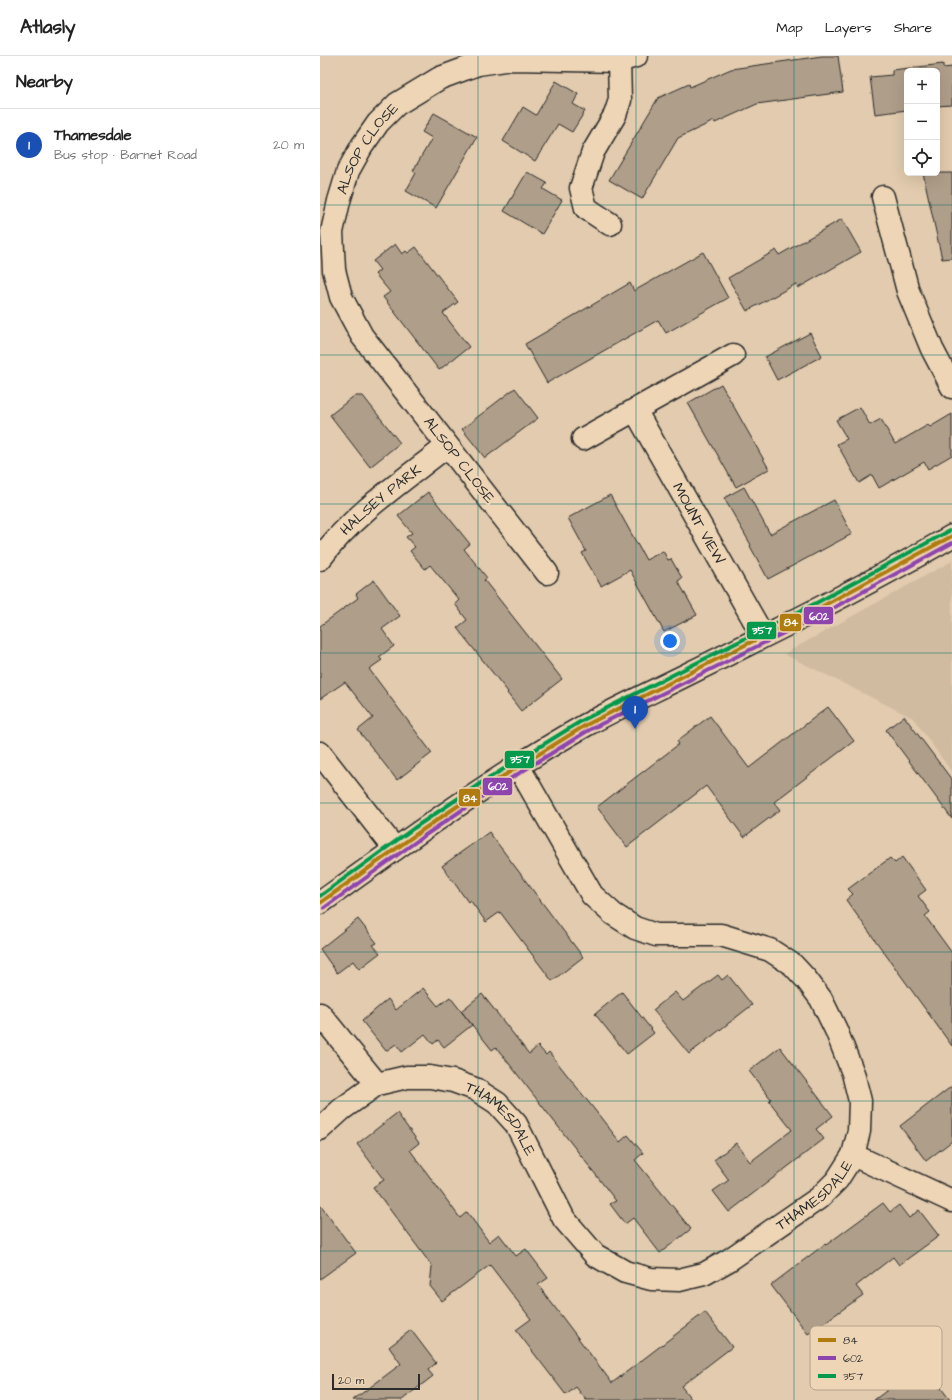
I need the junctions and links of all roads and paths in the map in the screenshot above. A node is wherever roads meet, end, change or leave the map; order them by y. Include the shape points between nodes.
1 (628, 59) edge
2 (883, 197) dead end
3 (610, 224) dead end
4 (733, 355) dead end
5 (952, 387) edge
6 (635, 410) junction
7 (583, 439) dead end
8 (447, 446) junction
9 (952, 536) edge
10 (320, 559) edge
11 (547, 573) dead end
12 (763, 636) junction
13 (320, 753) edge
14 (518, 766) junction
15 (395, 849) junction
16 (320, 903) edge
17 (320, 1014) edge
18 (377, 1084) junction
19 (320, 1129) edge
20 (853, 1154) junction
21 (952, 1201) edge

1 - 3 street, ALSOP CLOSE via 615,115 593,152 581,188 586,208
1 - 8 street, ALSOP CLOSE via 512,59 478,64 440,78 397,104 383,118 362,146 348,171 332,232 334,270 340,297 362,336
2 - 5 street via 908,291 932,349
4 - 6 street
6 - 7 street
6 - 12 street, MOUNT VIEW
8 - 10 street, HALSEY PARK via 358,516
8 - 11 street, ALSOP CLOSE
9 - 12 street
12 - 14 street via 587,725
13 - 15 street
14 - 15 street
14 - 20 street, THAMESDALE via 592,895 613,914 636,928 656,935 721,935 770,950 793,965 806,979 821,999 853,1073 860,1101
15 - 16 street
17 - 18 street
18 - 19 street, THAMESDALE via 342,1109
18 - 20 street, THAMESDALE via 407,1077 430,1077 453,1081 475,1089 497,1103 516,1124 564,1219 595,1255 625,1272 651,1280 679,1280 704,1274 730,1260 819,1198 837,1180
20 - 21 street

